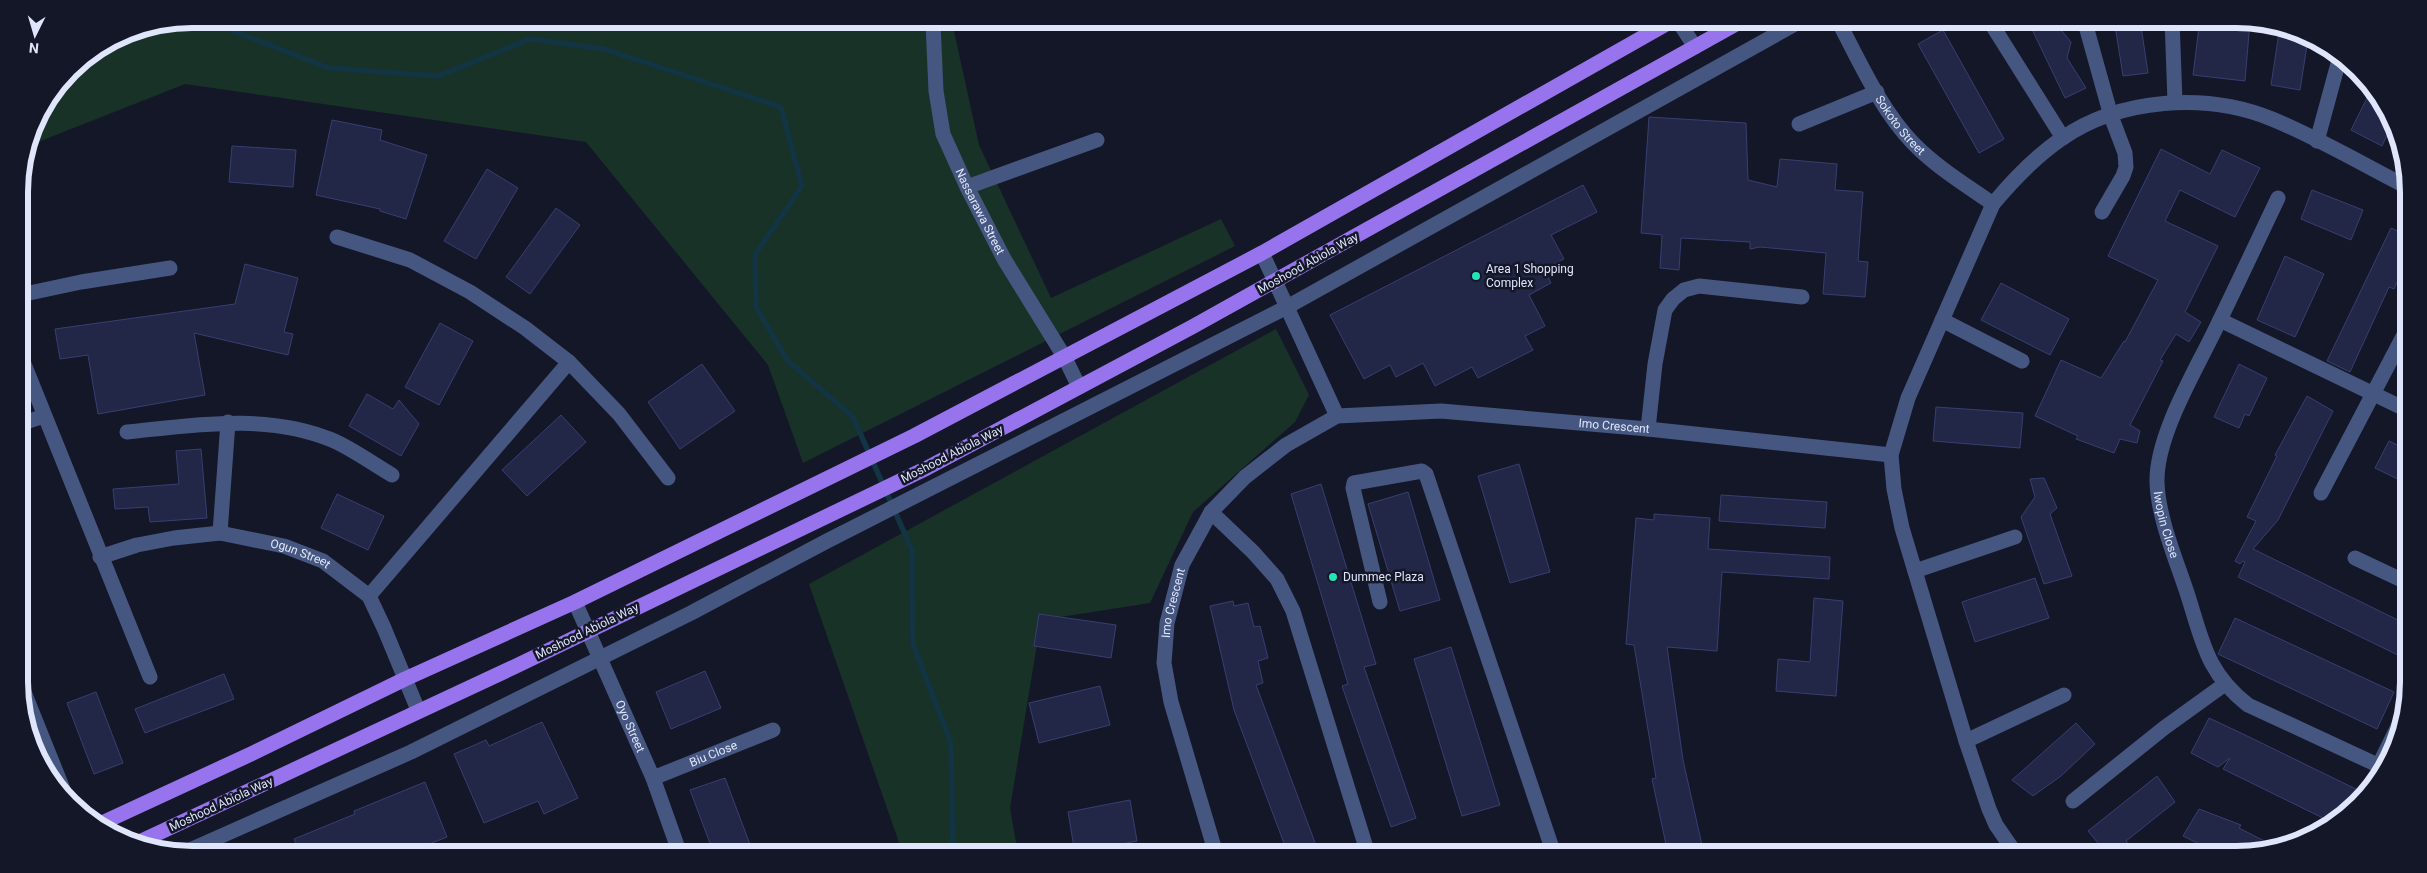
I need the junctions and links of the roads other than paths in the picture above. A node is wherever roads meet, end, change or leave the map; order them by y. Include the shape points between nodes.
1 (931, 28) edge
2 (1660, 28) edge
3 (1682, 28) edge
4 (1729, 28) edge
5 (1788, 28) edge
6 (1841, 28) edge
7 (1994, 28) edge
8 (2086, 28) edge
9 (2172, 28) edge
10 (1695, 47) junction
11 (2338, 63) edge
12 (1877, 92) junction
13 (2175, 102) junction
14 (2110, 116) junction
15 (1799, 124) dead end
16 (2063, 138) junction
17 (1097, 140) dead end
18 (2317, 141) junction
19 (2399, 184) edge
20 (967, 187) junction
21 (2278, 198) dead end
22 (1993, 204) junction
23 (2102, 212) dead end
24 (337, 237) dead end
25 (1262, 253) junction
26 (170, 268) dead end
27 (1276, 280) junction
28 (28, 293) edge
29 (1802, 298) dead end
30 (1287, 306) junction
31 (1942, 320) junction
32 (2220, 320) junction
33 (2400, 343) edge
34 (1065, 358) junction
35 (2022, 361) dead end
36 (569, 362) junction
37 (28, 375) edge
38 (1079, 387) junction
39 (2374, 395) junction
40 (2400, 406) edge
41 (44, 416) junction
42 (1337, 416) junction
43 (28, 421) edge
44 (228, 422) junction
45 (1648, 429) junction
46 (127, 432) dead end
47 (1891, 455) junction
48 (392, 475) dead end
49 (668, 478) dead end
50 (2321, 493) dead end
51 (1211, 512) junction
52 (220, 533) junction
53 (2015, 537) dead end
54 (100, 557) junction
55 (2355, 558) dead end
56 (1915, 571) junction
57 (2400, 579) edge
58 (369, 596) junction
59 (575, 602) junction
60 (1380, 602) dead end
61 (588, 630) junction
62 (600, 658) junction
63 (150, 677) dead end
64 (405, 679) junction
65 (2225, 684) junction
66 (2064, 695) dead end
67 (29, 706) edge
68 (418, 710) junction
69 (772, 730) dead end
70 (1966, 741) junction
71 (2377, 765) edge
72 (58, 777) edge
73 (653, 778) junction
74 (2073, 801) dead end
75 (105, 821) edge
76 (146, 839) edge
77 (1365, 845) edge
78 (1551, 845) edge
79 (2010, 845) edge
80 (199, 846) edge
81 (677, 846) edge
82 (1213, 846) edge

1 - 20 street, Nassarawa Street via 938,111 944,134
2 - 25 main road
3 - 10 street
4 - 10 main road, Moshood Abiola Way
5 - 30 street
6 - 12 street, Sokoto Street
7 - 16 street
8 - 14 street
9 - 13 street
10 - 27 main road, Moshood Abiola Way
11 - 18 street
12 - 15 street
12 - 22 street, Sokoto Street via 1914,144
13 - 14 street
13 - 18 street via 2223,105 2270,118
14 - 16 street
14 - 23 street via 2125,154 2126,167
16 - 22 street via 2041,153
17 - 20 street
18 - 19 street
20 - 34 street, Nassarawa Street via 1004,259
21 - 32 street, Iwopin Close
22 - 31 street
24 - 36 street via 410,260 470,292
25 - 27 street
25 - 34 main road
26 - 28 street
27 - 30 street
27 - 38 main road, Moshood Abiola Way
29 - 45 street via 1700,286 1684,290 1673,299 1665,310
30 - 42 street
30 - 62 street
31 - 35 street
31 - 47 street via 1908,398
32 - 39 street
32 - 65 street, Iwopin Close via 2176,410 2162,450 2157,482 2162,513 2205,650
33 - 39 street
34 - 38 street, Nassarawa Street
34 - 59 main road via 914,436
36 - 49 street via 619,414
36 - 58 street
37 - 41 street
38 - 61 main road, Moshood Abiola Way via 927,468
39 - 40 street
39 - 50 street
41 - 43 street
41 - 54 street
42 - 45 street, Imo Crescent via 1441,411
42 - 51 street, Imo Crescent via 1286,445 1245,477
44 - 46 street
44 - 48 street via 279,426 332,440
44 - 52 street
45 - 47 street, Imo Crescent
47 - 56 street via 1902,528
51 - 77 street via 1277,579 1293,611
51 - 82 street, Imo Crescent via 1176,584 1167,623 1164,663 1171,702
52 - 54 street, Ogun Street via 137,545
52 - 58 street, Ogun Street via 284,546 323,561
53 - 56 street
54 - 63 street
55 - 57 street
56 - 70 street
58 - 64 street, Ogun Street
59 - 61 street, Oyo Street
59 - 64 main road
60 - 78 street via 1354,483 1422,471 1426,474
61 - 62 street, Oyo Street
61 - 68 main road, Moshood Abiola Way
62 - 73 street, Oyo Street
62 - 80 street via 411,752
64 - 68 street, Ogun Street
64 - 75 main road
65 - 71 street, Iwopin Close via 2248,705
65 - 74 street
66 - 70 street
67 - 72 street
68 - 76 main road, Moshood Abiola Way
69 - 73 street, Biu Close
70 - 79 street via 1989,809
73 - 81 street, Oyo Street

